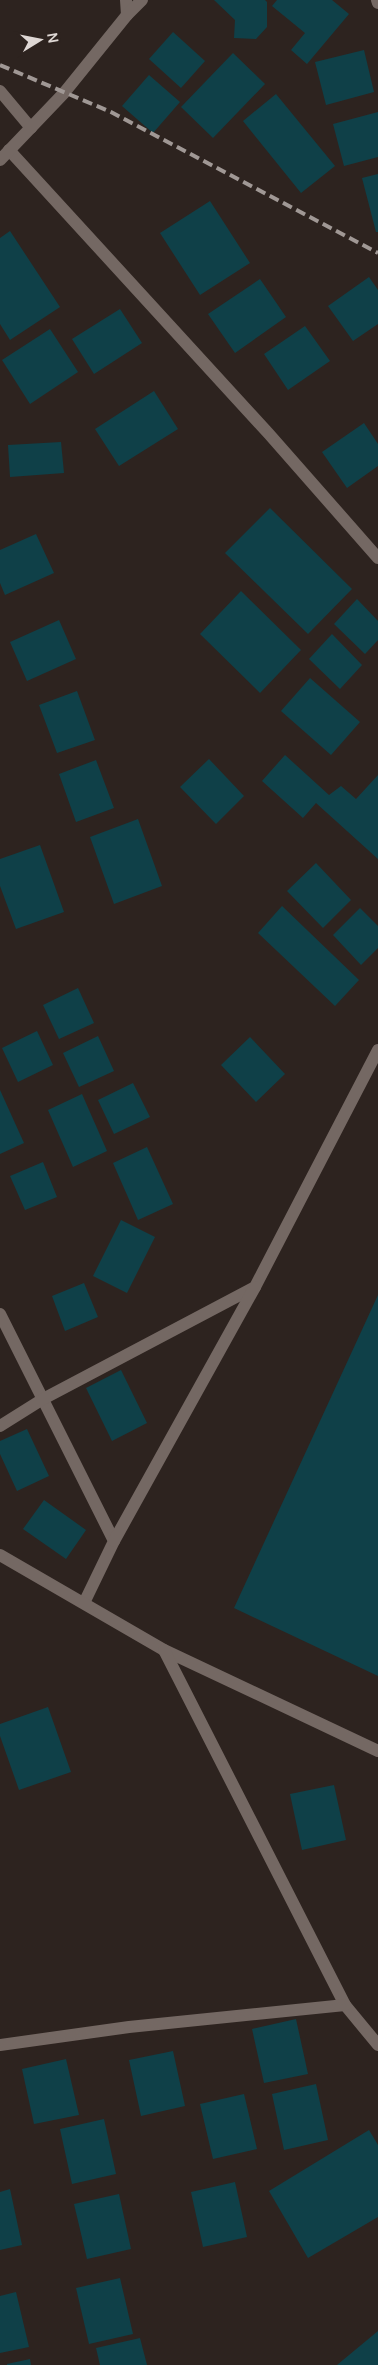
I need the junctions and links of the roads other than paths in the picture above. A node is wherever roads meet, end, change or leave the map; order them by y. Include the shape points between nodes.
1 (126, 0) edge
2 (142, 0) edge
3 (127, 15) junction
4 (0, 91) edge
5 (31, 128) junction
6 (9, 150) junction
7 (0, 160) edge
8 (378, 558) edge
9 (378, 1050) edge
10 (255, 1287) junction
11 (0, 1314) edge
12 (43, 1399) junction
13 (0, 1426) edge
14 (114, 1541) junction
15 (0, 1555) edge
16 (84, 1604) junction
17 (164, 1650) junction
18 (378, 1751) edge
19 (345, 2005) junction
20 (0, 2045) edge
21 (378, 2045) edge

1 - 3 street
2 - 3 street
3 - 5 street
4 - 5 street
5 - 6 street
6 - 7 street
6 - 8 street
9 - 10 street
10 - 12 street
10 - 14 street
11 - 12 street
12 - 13 street
12 - 14 street
14 - 16 street
15 - 16 street
16 - 17 street
17 - 18 street
17 - 19 street
19 - 20 street via 129,2027
19 - 21 street

